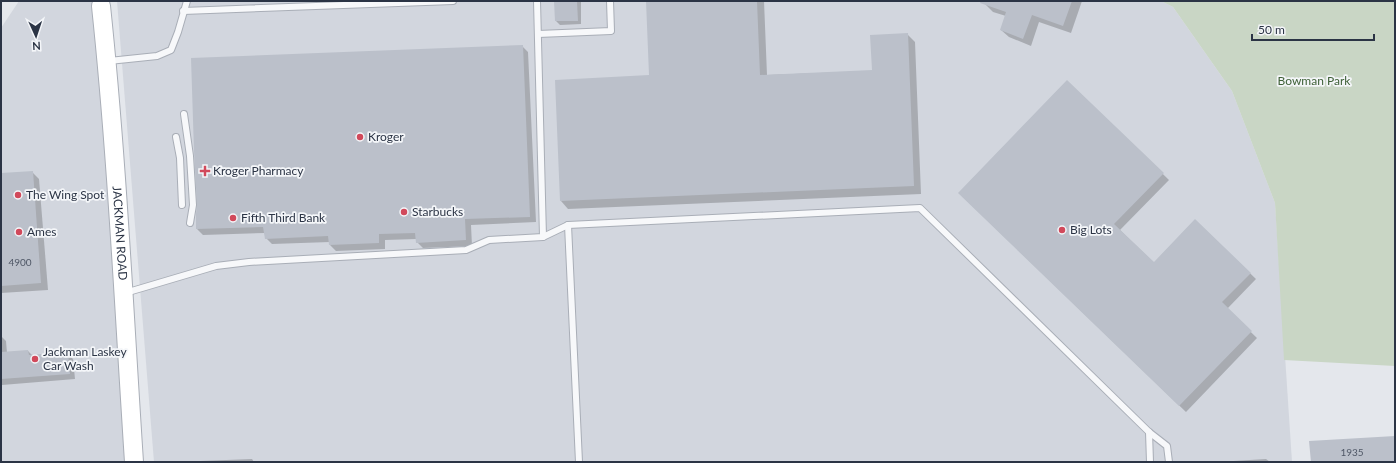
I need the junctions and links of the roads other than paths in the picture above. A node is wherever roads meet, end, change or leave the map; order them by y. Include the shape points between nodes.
1 (186, 1) edge
2 (453, 1) edge
3 (537, 1) edge
4 (610, 1) edge
5 (101, 6) dead end
6 (183, 11) junction
7 (538, 34) junction
8 (107, 61) junction
9 (184, 114) dead end
10 (176, 137) dead end
11 (182, 205) dead end
12 (190, 223) dead end
13 (568, 225) junction
14 (543, 237) junction
15 (123, 293) junction
16 (1149, 432) junction
17 (134, 462) edge
18 (579, 462) edge
19 (1150, 462) edge
20 (1168, 462) edge

1 - 6 lane
2 - 6 lane
3 - 7 lane
4 - 7 lane via 611,31
5 - 8 main road, JACKMAN ROAD
6 - 8 lane via 171,50 157,56
7 - 14 lane
8 - 15 main road, JACKMAN ROAD
9 - 12 lane via 193,205
10 - 11 lane via 180,158
13 - 14 lane
13 - 16 lane via 920,208
13 - 18 lane
14 - 15 lane via 489,240 466,250 244,262 216,266
15 - 17 main road, JACKMAN ROAD
16 - 19 lane
16 - 20 lane via 1167,446

